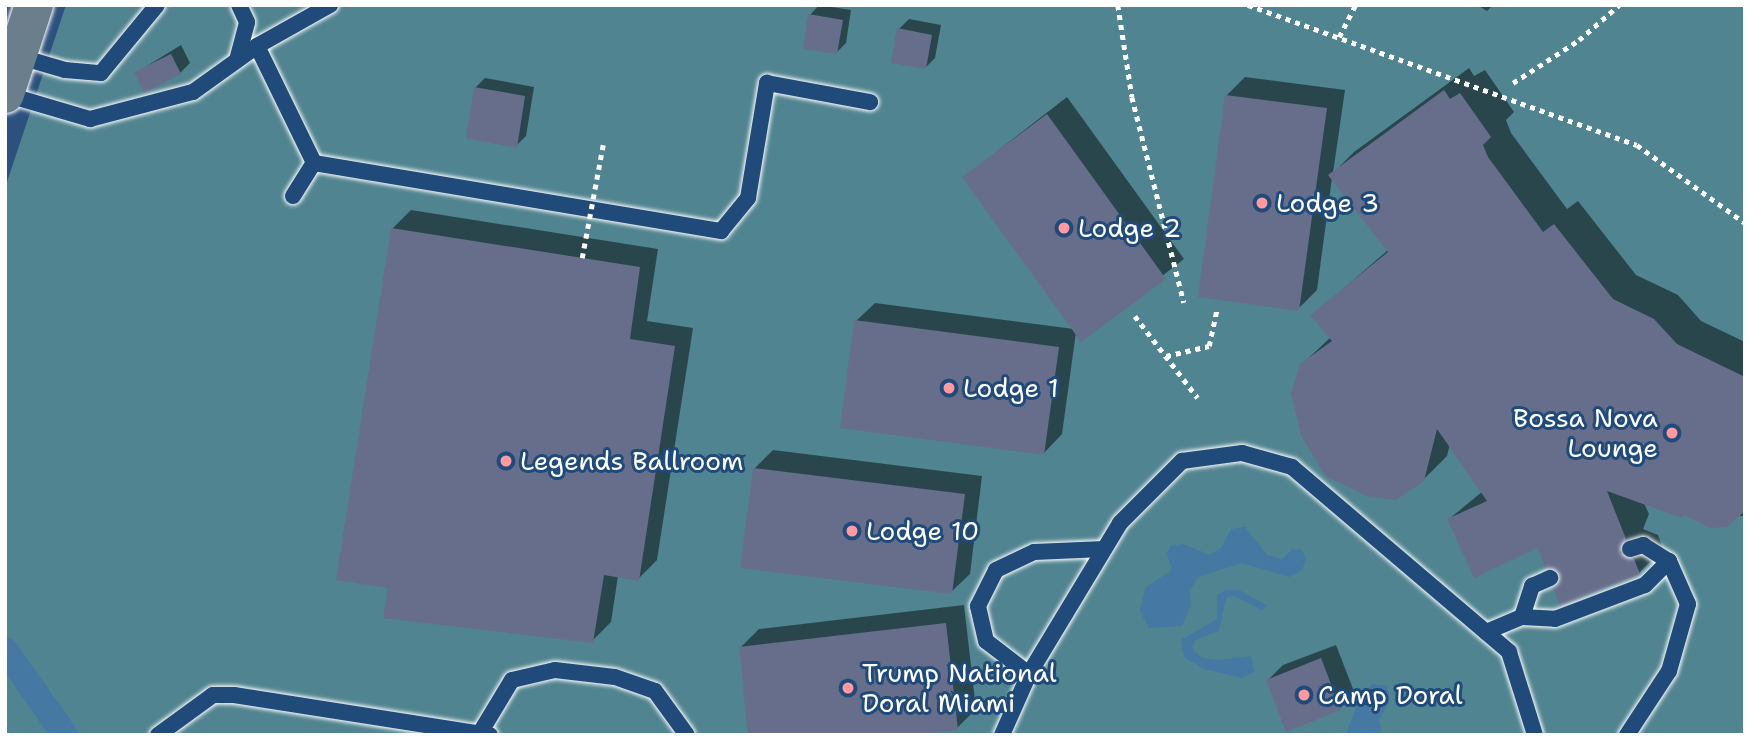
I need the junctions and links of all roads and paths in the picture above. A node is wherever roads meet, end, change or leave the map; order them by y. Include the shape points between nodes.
1 (34, 5) edge
2 (157, 5) edge
3 (239, 5) edge
4 (1118, 5) edge
5 (1248, 5) edge
6 (1355, 5) edge
7 (1619, 5) edge
8 (327, 6) edge
9 (1339, 37) junction
10 (257, 46) junction
11 (17, 56) junction
12 (237, 60) junction
13 (1513, 83) dead end
14 (5, 94) edge
15 (870, 102) dead end
16 (603, 145) dead end
17 (314, 163) junction
18 (293, 196) dead end
19 (1745, 223) edge
20 (582, 258) dead end
21 (1184, 303) dead end
22 (1217, 308) dead end
23 (1135, 316) dead end
24 (1166, 356) junction
25 (1198, 398) dead end
26 (1104, 549) junction
27 (1630, 549) dead end
28 (1669, 561) junction
29 (1550, 578) dead end
30 (1522, 617) junction
31 (1486, 632) junction
32 (1029, 674) junction
33 (1006, 728) edge
34 (485, 734) edge
35 (158, 735) edge
36 (687, 735) edge
37 (1535, 735) edge
38 (1627, 735) edge

1 - 11 main road
2 - 11 lane via 101,73 65,70
3 - 12 lane via 247,22
4 - 21 path via 1132,97
5 - 9 path
6 - 9 path
7 - 13 path via 1579,40
8 - 10 lane
9 - 19 path via 1637,145
10 - 12 lane
10 - 17 lane
11 - 14 main road
12 - 14 lane via 193,92 90,119
15 - 17 lane via 767,83 748,198 721,230
16 - 20 path, bridge
17 - 18 lane
22 - 24 path via 1209,346
23 - 24 path
24 - 25 path
26 - 31 lane via 1120,523 1182,461 1242,453 1292,467
26 - 32 lane
26 - 32 lane via 1034,552 996,570 978,606 986,641
27 - 28 lane via 1643,545
28 - 30 lane via 1645,585 1555,619
28 - 38 lane via 1688,604 1669,671
29 - 30 lane via 1532,586
30 - 31 lane
31 - 37 lane via 1509,652
32 - 33 lane
34 - 35 lane via 213,695
34 - 36 lane via 512,680 555,670 615,677 656,691

